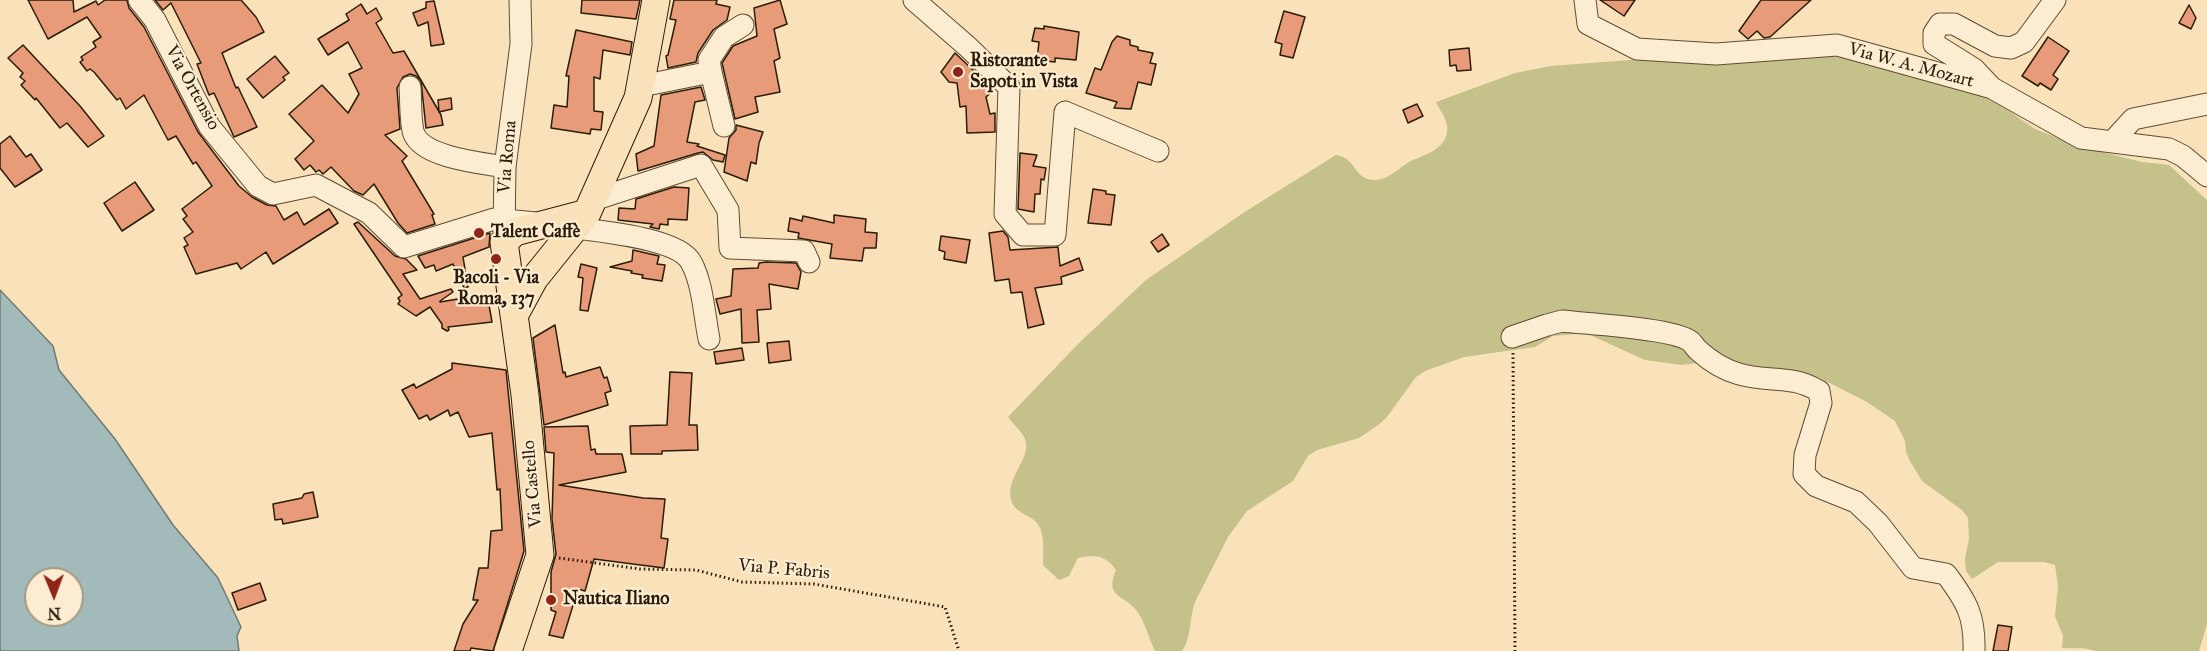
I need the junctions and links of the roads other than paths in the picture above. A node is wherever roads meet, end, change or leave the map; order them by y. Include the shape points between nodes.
1 (139, 0) edge
2 (520, 0) edge
3 (656, 0) edge
4 (914, 0) edge
5 (1585, 0) edge
6 (2055, 0) edge
7 (743, 25) dead end
8 (711, 72) junction
9 (641, 86) junction
10 (410, 87) dead end
11 (1992, 88) junction
12 (2207, 104) edge
13 (724, 126) dead end
14 (2112, 142) junction
15 (1158, 151) dead end
16 (505, 167) junction
17 (2207, 176) edge
18 (586, 214) junction
19 (548, 223) junction
20 (505, 243) junction
21 (552, 258) junction
22 (809, 262) dead end
23 (534, 279) junction
24 (515, 314) junction
25 (1512, 337) road end
26 (709, 339) dead end
27 (508, 651) edge
28 (1974, 651) edge

1 - 20 street, Via Ortensio via 155,20 209,126 258,186 273,194 316,185 369,213 404,247 494,219
2 - 16 street, Via Roma via 521,44
3 - 9 main road
4 - 15 street via 1009,87 1005,214 1023,235 1055,235 1065,112
5 - 11 street, Via W. A. Mozart via 1588,24 1637,49 1716,54 1837,45
6 - 11 street via 2024,42 2011,48 1995,46 1954,24 1940,24 1934,33 1934,44 1974,69
7 - 8 street via 724,37 709,60
8 - 9 street
8 - 13 street
9 - 18 main road
10 - 16 street via 414,134 423,144 451,157
11 - 14 street, Via W. A. Mozart via 2081,138
12 - 14 street via 2133,120
14 - 17 street, Via W. A. Mozart via 2169,149
16 - 20 street, Via Roma
18 - 19 main road
18 - 21 main road
18 - 22 street via 701,165 728,210 730,248 804,251
18 - 26 street via 663,243 690,259
19 - 20 main road via 515,232
19 - 21 street via 553,235
20 - 23 street via 521,274
20 - 24 main road, Via Roma
21 - 23 main road
23 - 24 main road
24 - 27 main road, Via Castello via 540,555
25 - 28 street via 1562,321 1668,333 1689,340 1717,365 1737,374 1804,382 1819,391 1821,403 1805,455 1804,474 1816,486 1856,502 1913,568 1946,574 1966,600 1975,631

